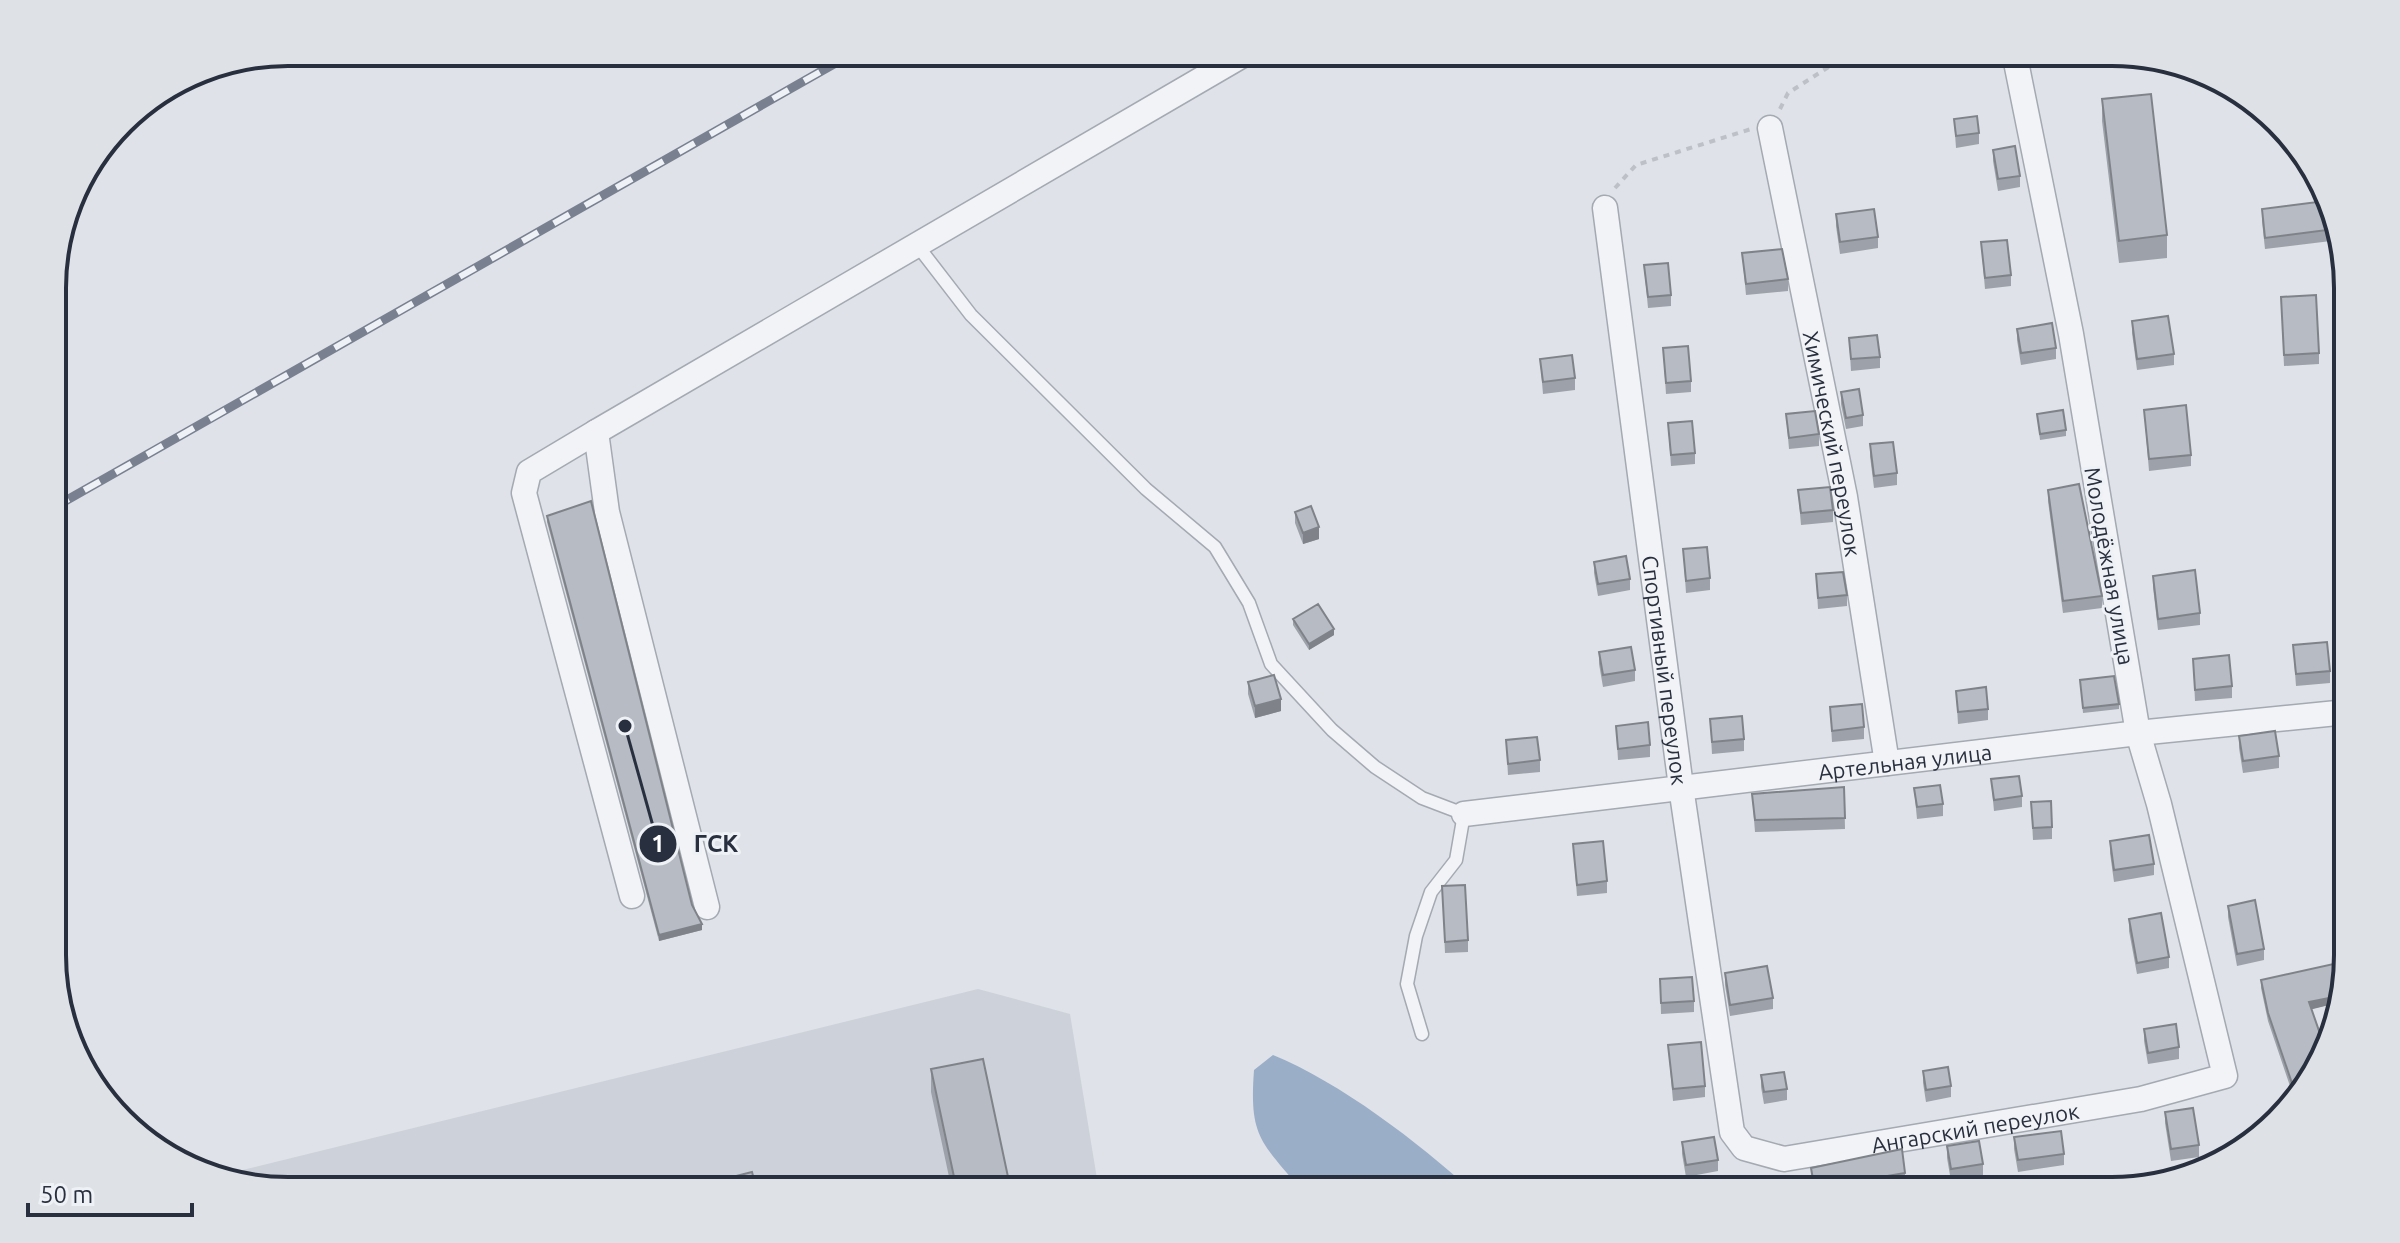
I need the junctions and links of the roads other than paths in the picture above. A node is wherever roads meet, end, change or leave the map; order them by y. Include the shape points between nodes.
1 (1224, 66) edge
2 (2017, 66) edge
3 (1770, 128) road end
4 (1605, 208) road end
5 (917, 245) junction
6 (596, 432) junction
7 (2334, 713) edge
8 (2138, 733) junction
9 (1887, 763) junction
10 (1681, 787) junction
11 (1464, 814) junction
12 (632, 896) dead end
13 (707, 907) dead end
14 (1422, 1034) dead end
15 (2225, 1076) joint
16 (1732, 1132) joint

1 - 5 street
2 - 8 street, Молодёжная улица via 2071,334
3 - 9 street, Химический переулок via 1845,497
4 - 10 street, Спортивный переулок
5 - 6 street
5 - 11 lane via 971,315 1146,489 1215,547 1249,603 1271,664 1332,730 1422,798
6 - 12 street via 529,472 524,493
6 - 13 street via 607,512
7 - 8 street, Артельная улица
8 - 9 street, Артельная улица
8 - 15 street, Молодёжная улица
9 - 10 street, Артельная улица
10 - 11 street, Артельная улица
10 - 16 street, Спортивный переулок
11 - 14 lane via 1456,860 1431,892 1416,936 1407,984
15 - 16 street, Ангарский переулок via 2141,1099 1784,1159 1744,1148

